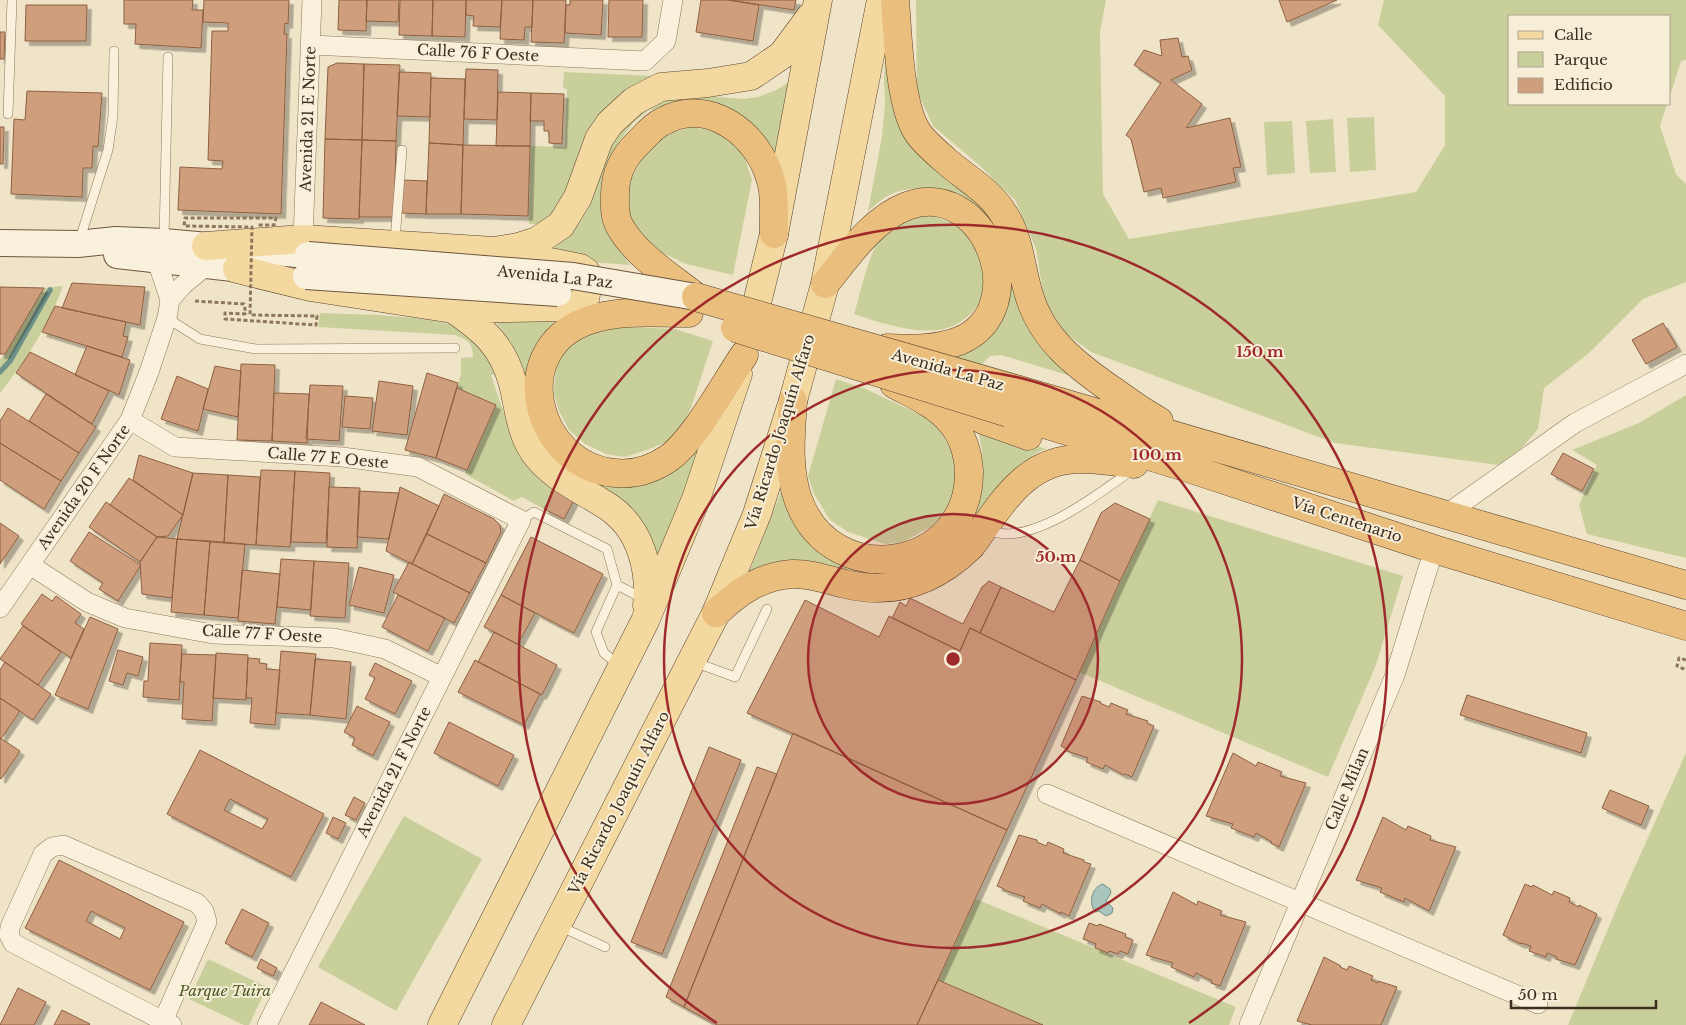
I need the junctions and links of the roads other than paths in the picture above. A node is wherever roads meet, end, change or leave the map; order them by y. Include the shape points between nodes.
1 (12, 0) edge
2 (312, 0) edge
3 (672, 0) edge
4 (881, 0) edge
5 (895, 0) edge
6 (816, 5) edge
7 (311, 45) junction
8 (114, 51) dead end
9 (168, 57) dead end
10 (8, 114) dead end
11 (402, 150) dead end
12 (774, 234) junction
13 (0, 243) edge
14 (78, 244) junction
15 (395, 244) junction
16 (160, 251) junction
17 (494, 251) junction
18 (206, 256) junction
19 (306, 257) junction
20 (237, 269) junction
21 (825, 284) junction
22 (692, 305) junction
23 (168, 309) junction
24 (453, 309) junction
25 (455, 348) dead end
26 (744, 355) junction
27 (864, 357) junction
28 (1686, 364) edge
29 (793, 400) junction
30 (1013, 401) junction
31 (1139, 410) junction
32 (130, 420) junction
33 (1198, 442) junction
34 (1109, 462) junction
35 (1140, 464) junction
36 (1188, 468) junction
37 (1445, 515) junction
38 (521, 520) junction
39 (982, 530) junction
40 (1434, 549) junction
41 (30, 565) junction
42 (618, 585) junction
43 (1686, 585) edge
44 (0, 608) edge
45 (768, 609) dead end
46 (646, 611) junction
47 (716, 613) junction
48 (1686, 626) edge
49 (692, 662) junction
50 (622, 668) junction
51 (442, 677) junction
52 (1047, 794) dead end
53 (1300, 902) junction
54 (556, 924) junction
55 (605, 947) dead end
56 (1538, 1004) dead end
57 (168, 1023) edge
58 (267, 1025) edge
59 (442, 1025) edge
60 (506, 1025) edge
61 (1249, 1025) edge

1 - 10 lane
2 - 7 street, Avenida 21 E Norte
3 - 7 street, Calle 76 F Oeste via 666,41 645,61
4 - 21 main road, Vía Ricardo Joaquín Alfaro
5 - 31 highway via 903,85 908,110 918,133 951,165 983,188 1000,207 1013,231 1033,307 1050,337 1078,366
6 - 12 main road
6 - 17 main road via 782,55 751,76 661,87 634,101 610,123 599,139 578,197 561,225 537,241
7 - 19 street, Avenida 21 E Norte
8 - 14 lane via 113,116 108,150
9 - 16 lane
11 - 15 lane
12 - 22 highway via 772,183 767,167 759,152 738,129 712,115 689,113 662,122 649,131 625,157 616,179 615,215 627,237
12 - 26 main road
13 - 14 main road, Avenida La Paz
14 - 16 main road, Avenida La Paz via 114,254
15 - 17 main road
15 - 19 main road
16 - 18 main road, Avenida La Paz
16 - 23 street
17 - 24 main road via 580,268 589,279 585,299 579,305 566,307
18 - 19 main road
18 - 20 main road, Avenida La Paz
18 - 23 street, Avenida 20 F Norte
19 - 20 main road, Avenida La Paz
19 - 22 main road, Avenida La Paz, bridge
20 - 24 main road via 310,288
21 - 27 highway, bridge via 873,228 907,206 929,203 950,206 969,218 990,246 998,280 994,304 977,330 958,341 934,348
21 - 29 main road, Vía Ricardo Joaquín Alfaro
22 - 26 highway via 613,314 586,321 563,333 553,343 542,365 540,404 546,424 564,451 582,464 600,471 633,473 657,465 678,450 695,429
22 - 27 highway, Avenida La Paz, bridge
23 - 25 lane via 200,339 256,348
23 - 32 street, Avenida 20 F Norte
24 - 46 main road via 484,332 502,355 513,385 522,427 540,459 555,474 610,508 628,524 643,557 648,584
26 - 46 main road via 696,499
27 - 29 highway, bridge via 951,422 965,448 969,476 963,506 935,542 922,550 892,560 863,558 846,553 814,530 797,497 791,464
27 - 30 highway, Avenida La Paz, bridge
28 - 37 street via 1575,423
29 - 47 main road, Vía Ricardo Joaquín Alfaro via 757,514
30 - 33 highway, Vía Centenario
30 - 36 highway, Vía Centenario
31 - 33 highway
31 - 34 highway via 989,368 978,369 965,386 964,409 983,420
32 - 38 street, Calle 77 E Oeste via 175,447 342,457 418,467
32 - 41 street, Avenida 20 F Norte
33 - 37 highway, Vía Centenario
34 - 35 highway
34 - 39 highway via 1079,459 1036,471 1017,484
35 - 36 highway
35 - 39 lane via 1079,506 1037,528 1007,534
36 - 40 highway, Vía Centenario
37 - 43 highway, Vía Centenario
38 - 42 lane via 534,512 606,549
38 - 51 street, Avenida 21 F Norte
39 - 47 highway via 971,546 952,563 913,583 874,588 805,575 778,576 740,592
40 - 48 highway, Vía Centenario
40 - 53 street, Calle Milan via 1395,675
41 - 44 street, Avenida 20 F Norte
41 - 51 street, Calle 77 F Oeste via 87,602 124,618 213,634 334,638 385,650
42 - 46 lane
42 - 50 lane via 596,632 604,653
45 - 49 lane via 735,677
46 - 50 main road
47 - 49 main road, Vía Ricardo Joaquín Alfaro
49 - 54 main road, Vía Ricardo Joaquín Alfaro
50 - 59 main road
51 - 58 street, Avenida 21 F Norte
52 - 53 street
53 - 56 street
53 - 61 street, Calle Milan
54 - 55 lane
54 - 60 main road, Vía Ricardo Joaquín Alfaro
57 - 57 street via 13,943 9,935 10,926 43,854 52,847 63,845 197,903 204,911 207,922

